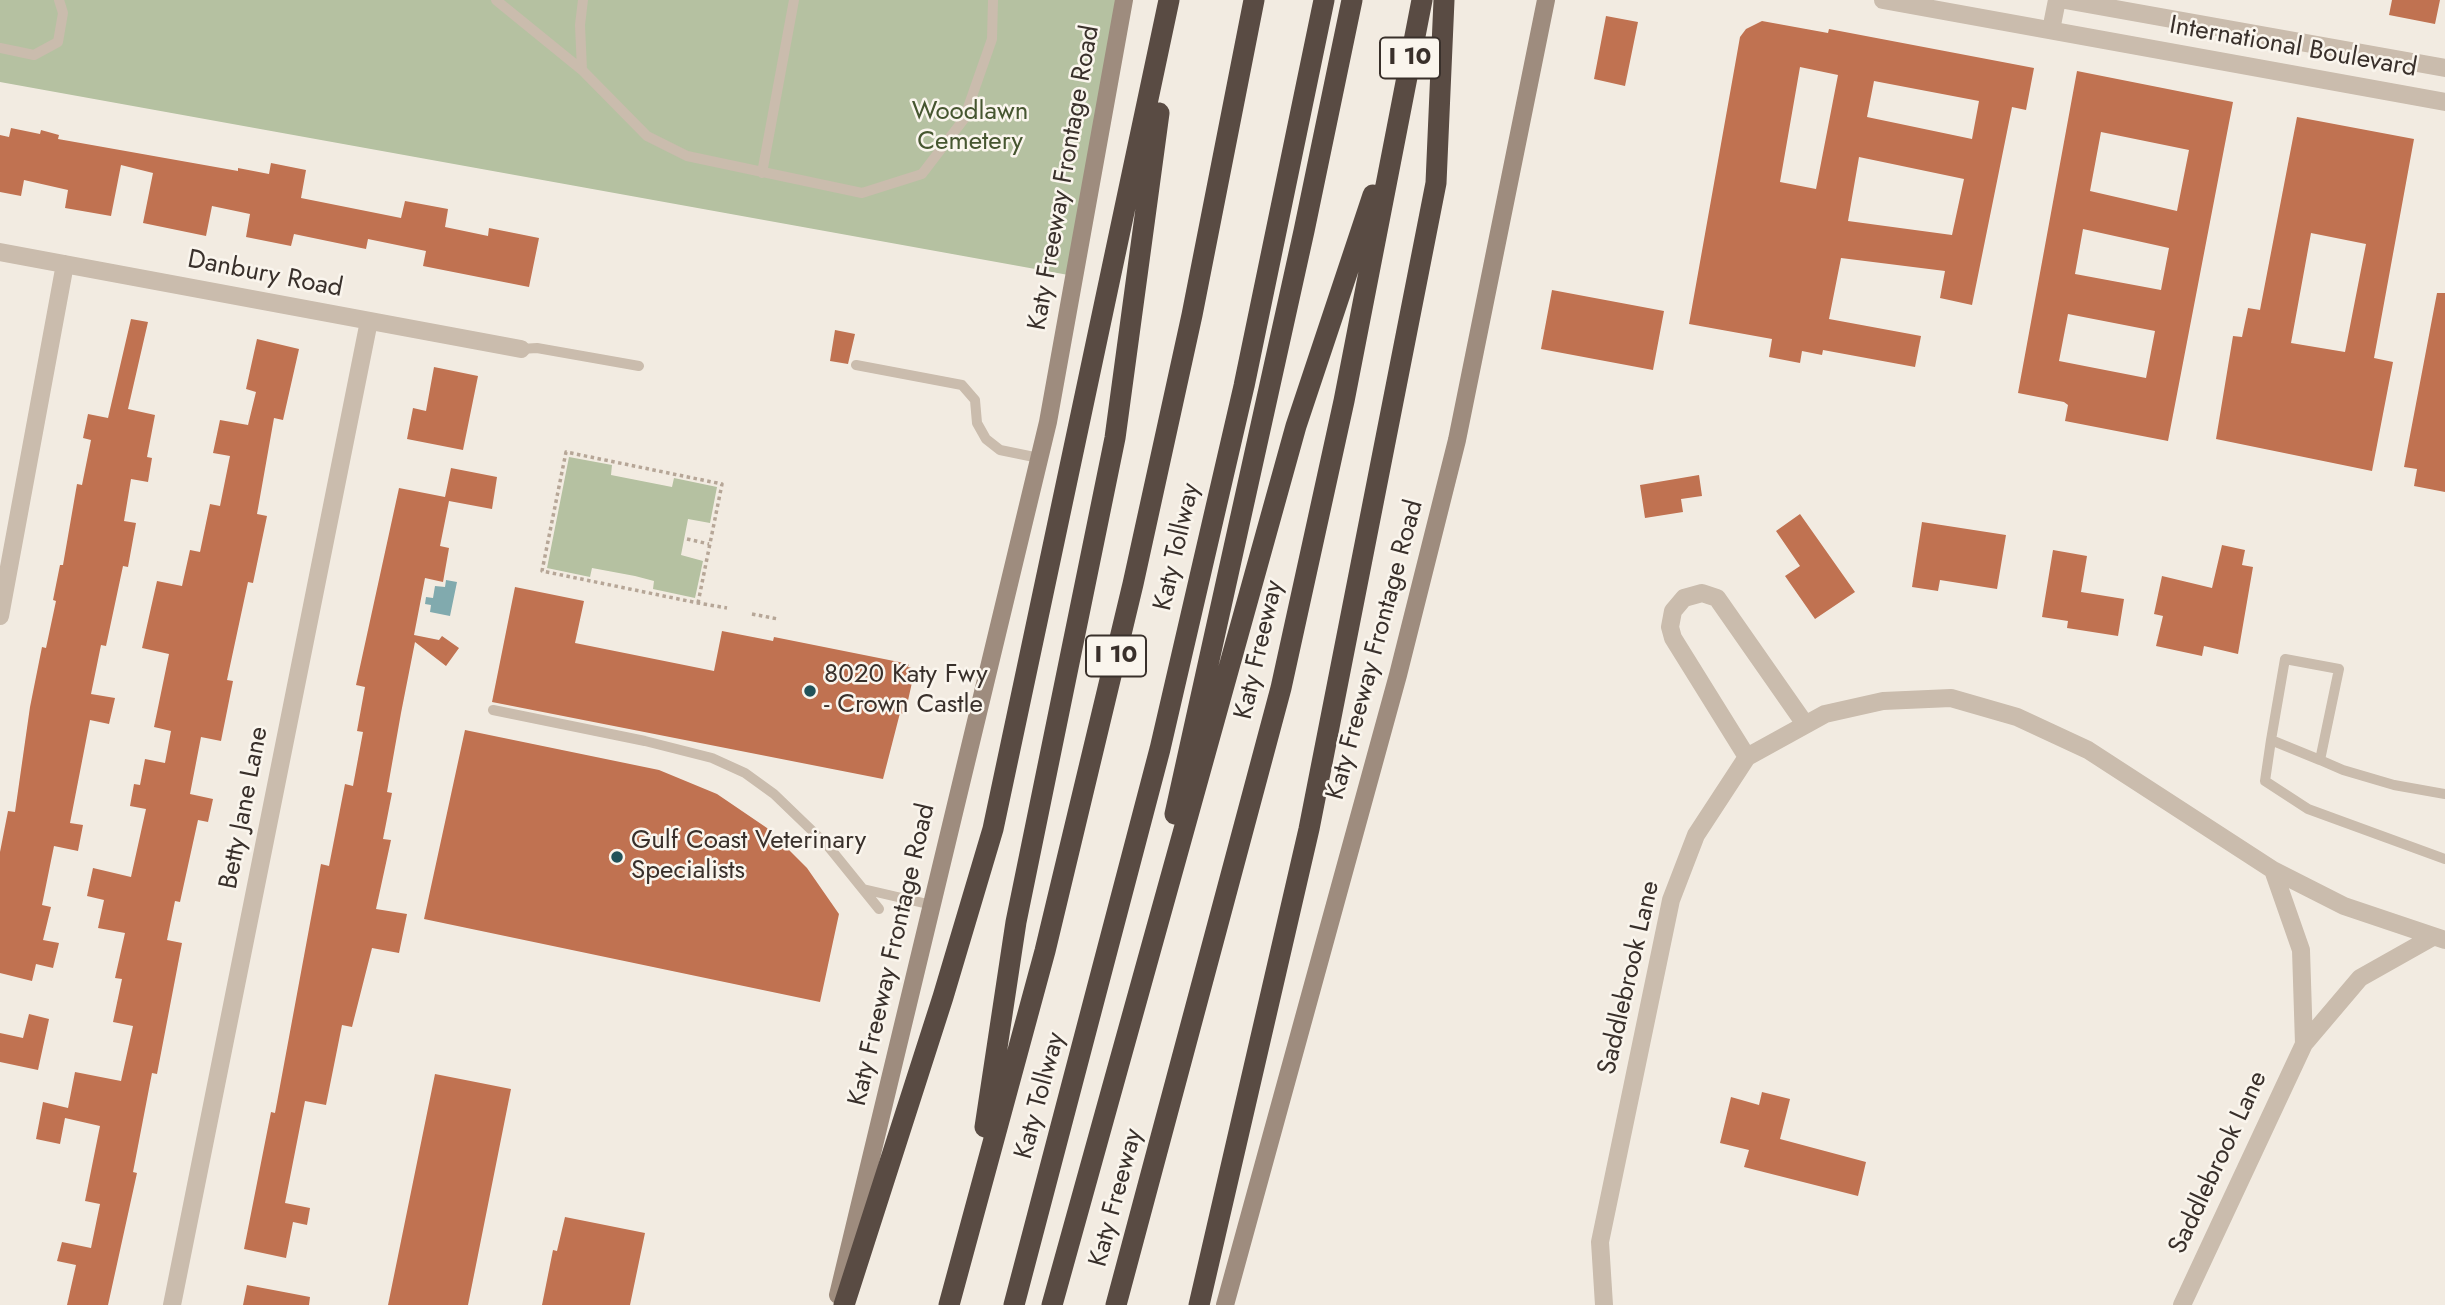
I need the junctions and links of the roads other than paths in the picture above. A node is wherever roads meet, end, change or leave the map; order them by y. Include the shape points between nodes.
1 (59, 0) edge
2 (496, 0) edge
3 (583, 0) edge
4 (794, 0) edge
5 (993, 0) edge
6 (1124, 0) edge
7 (1170, 0) edge
8 (1254, 0) edge
9 (1324, 0) edge
10 (1352, 0) edge
11 (1422, 0) edge
12 (1444, 0) edge
13 (1546, 0) edge
14 (1883, 0) edge
15 (2057, 0) edge
16 (2065, 0) edge
17 (2051, 30) junction
18 (2273, 37) junction
19 (0, 48) edge
20 (2445, 68) edge
21 (2266, 69) junction
22 (583, 70) junction
23 (2445, 102) edge
24 (1399, 117) junction
25 (762, 173) junction
26 (0, 252) edge
27 (65, 264) junction
28 (369, 321) junction
29 (521, 349) joint
30 (856, 365) dead end
31 (639, 366) dead end
32 (1039, 458) junction
33 (0, 616) edge
34 (493, 710) dead end
35 (1805, 724) junction
36 (2271, 740) junction
37 (1746, 757) junction
38 (2320, 760) junction
39 (2445, 794) edge
40 (2445, 859) edge
41 (2273, 870) junction
42 (863, 889) junction
43 (932, 905) junction
44 (879, 909) dead end
45 (2438, 939) edge
46 (2304, 1044) junction
47 (1117, 1073) junction
48 (971, 1224) junction
49 (173, 1305) edge
50 (836, 1305) edge
51 (844, 1305) edge
52 (949, 1305) edge
53 (1014, 1305) edge
54 (1052, 1305) edge
55 (1116, 1305) edge
56 (1199, 1305) edge
57 (1226, 1305) edge
58 (1604, 1305) edge
59 (2182, 1305) edge

1 - 19 lane via 63,13 58,42 34,55
2 - 22 lane
3 - 22 lane
4 - 25 lane
5 - 25 lane via 992,39 964,119 922,174 862,193
6 - 32 main road, Katy Freeway Frontage Road
7 - 48 highway via 1115,438 1016,922
7 - 51 highway via 993,829
8 - 48 highway, I 10 via 1127,610 1045,951
9 - 53 highway, Katy Tollway via 1244,386 1160,749
10 - 47 highway
11 - 24 highway, Katy Freeway / I 10
12 - 56 highway via 1436,183 1309,829
13 - 57 main road, Katy Freeway Frontage Road via 1457,440 1398,675
14 - 17 street, International Boulevard
15 - 17 street
16 - 18 street, International Boulevard
17 - 21 street, International Boulevard
18 - 20 street, International Boulevard
18 - 21 street
21 - 23 street, International Boulevard
22 - 25 lane via 647,136 687,156
24 - 47 highway via 1296,426
24 - 55 highway, Katy Freeway / I 10 via 1342,413 1281,688
26 - 27 street, Danbury Road
27 - 28 street, Danbury Road
27 - 33 street
28 - 29 street, Danbury Road
28 - 49 street, Betty Jane Lane
29 - 31 lane
30 - 32 lane via 962,385 975,400 977,423 985,439 1000,450
32 - 43 main road, Katy Freeway Frontage Road
34 - 42 lane via 712,758 774,794 828,846
35 - 37 street, Saddlebrook Lane
35 - 37 street via 1717,598 1702,593 1685,598 1673,611 1673,638
35 - 41 street, Saddlebrook Lane via 1825,714 1884,701 1951,698 2017,716 2088,750
36 - 38 lane
36 - 38 lane via 2285,659 2339,669
36 - 40 lane via 2265,781 2308,809
37 - 58 street, Saddlebrook Lane via 1696,835 1671,900 1600,1242
38 - 39 lane via 2394,785
41 - 45 street, Saddlebrook Lane via 2344,906
41 - 46 street, Saddlebrook Lane via 2301,950
42 - 43 lane
42 - 44 lane
43 - 50 main road, Katy Freeway Frontage Road
45 - 46 street, Saddlebrook Lane via 2360,978
46 - 59 street, Saddlebrook Lane
47 - 54 highway
48 - 52 highway, I 10

